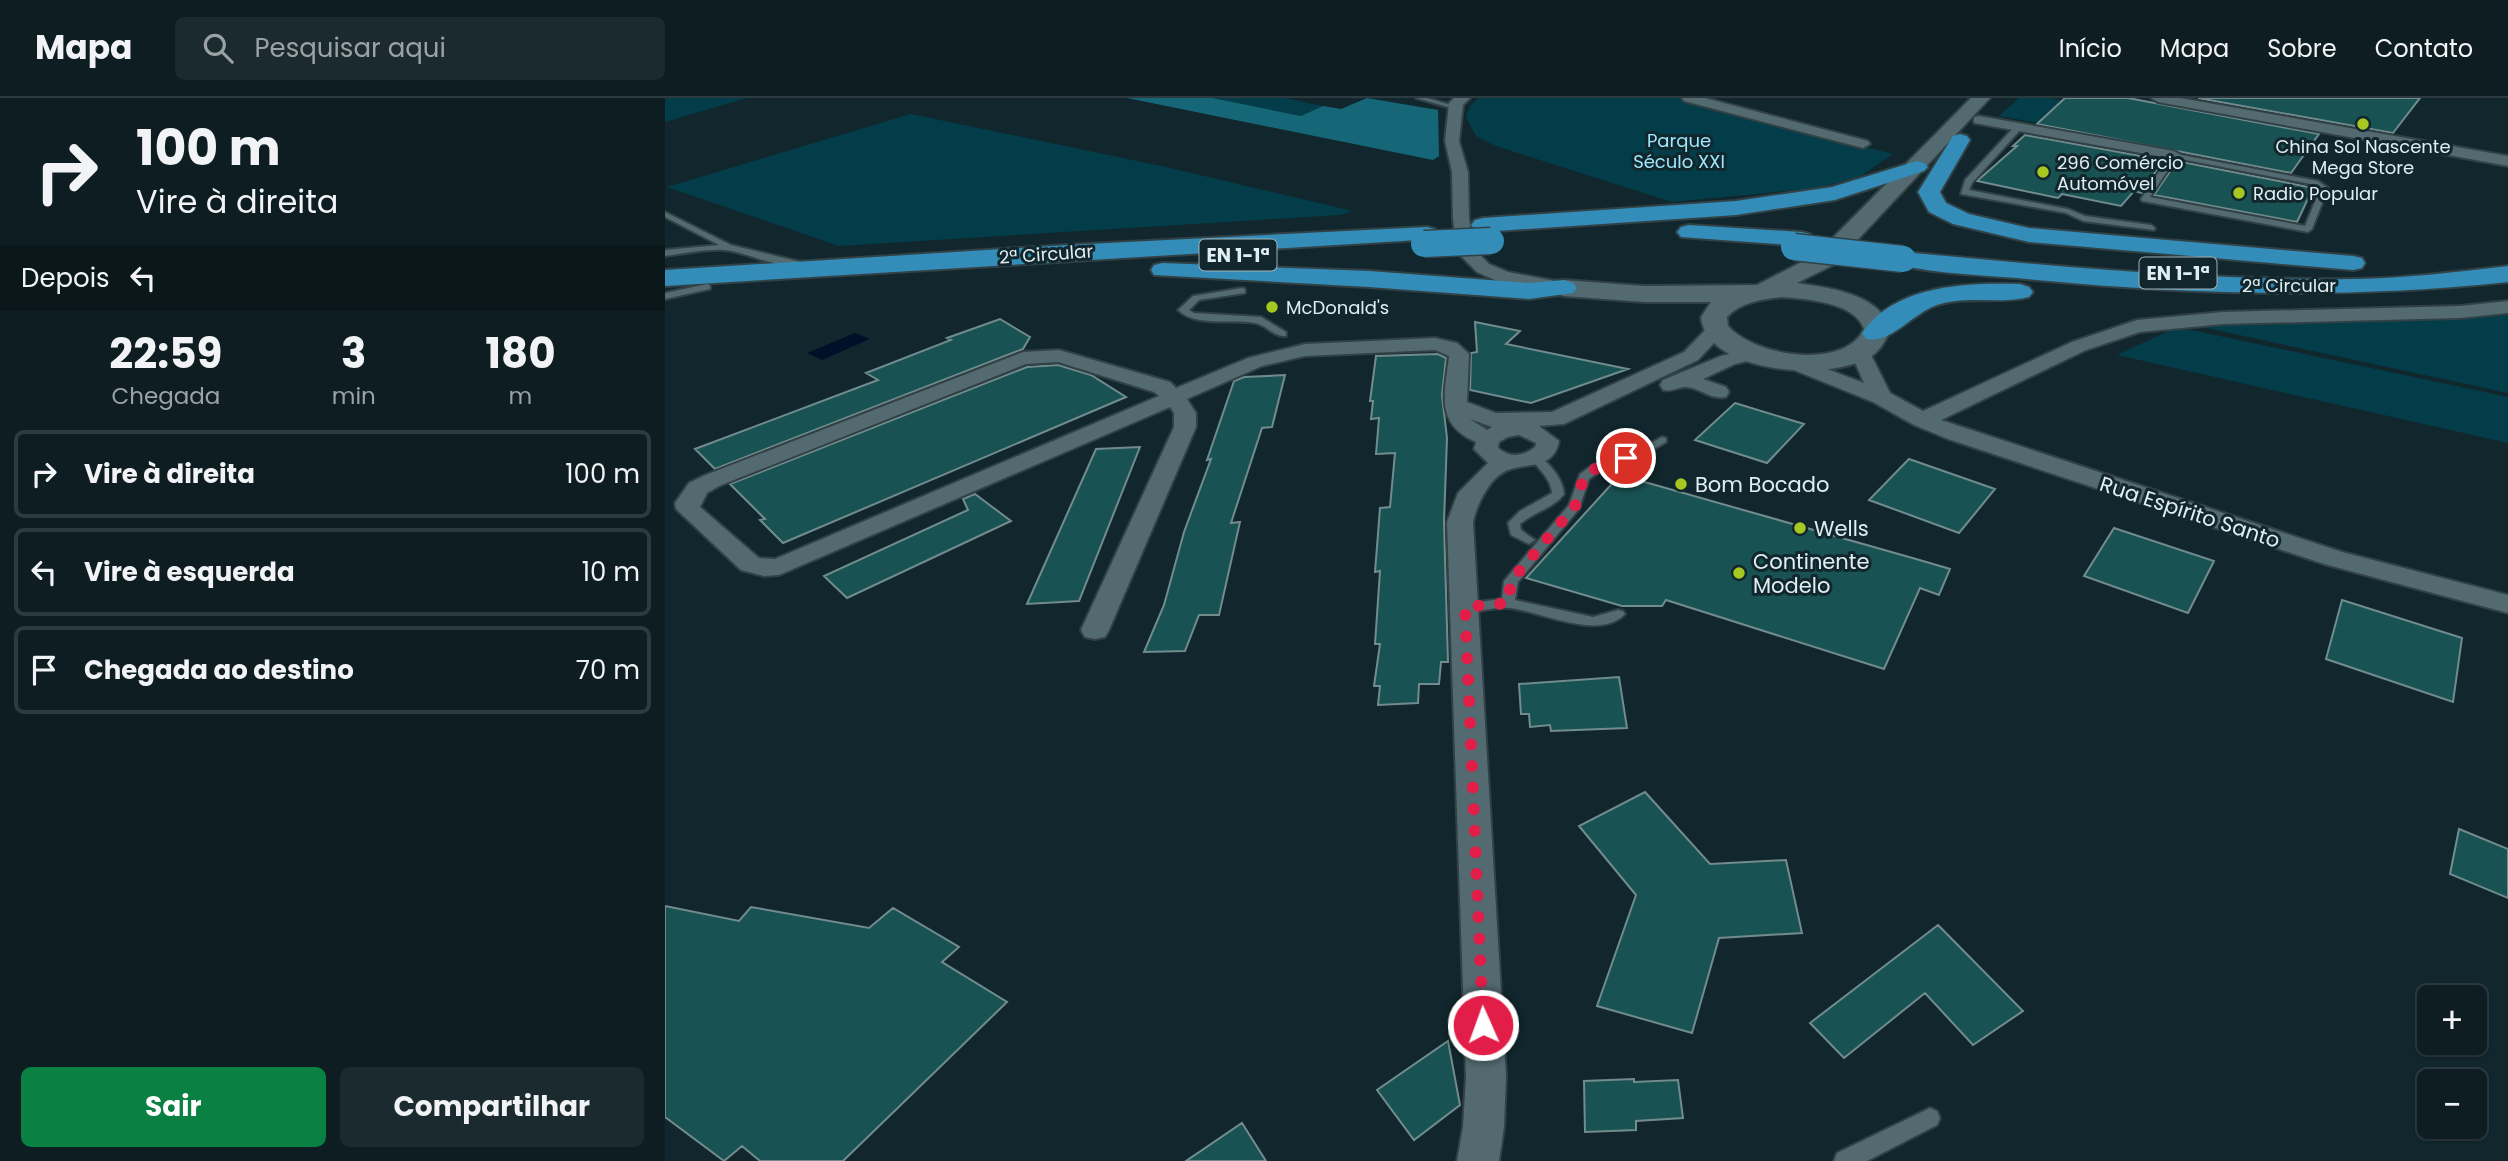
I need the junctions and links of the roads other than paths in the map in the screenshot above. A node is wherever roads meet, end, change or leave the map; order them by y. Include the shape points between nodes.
1 (1419, 98) edge
2 (1689, 98) edge
3 (1980, 98) edge
4 (1998, 98) edge
5 (2158, 98) edge
6 (1459, 102) edge
7 (1979, 120) junction
8 (2019, 127) junction
9 (1960, 140) junction
10 (1870, 150) dead end
11 (2174, 155) junction
12 (2508, 161) edge
13 (1917, 167) junction
14 (665, 214) edge
15 (2151, 228) dead end
16 (1487, 233) junction
17 (1425, 239) junction
18 (1613, 239) dead end
19 (1665, 240) dead end
20 (1798, 243) junction
21 (728, 247) junction
22 (665, 253) edge
23 (1907, 255) junction
24 (2508, 261) edge
25 (1052, 266) junction
26 (2446, 268) junction
27 (831, 269) junction
28 (2508, 274) edge
29 (665, 278) edge
30 (2388, 285) junction
31 (707, 287) junction
32 (1564, 288) junction
33 (665, 290) edge
34 (1242, 291) dead end
35 (1753, 292) junction
36 (1644, 294) junction
37 (665, 296) edge
38 (1859, 307) junction
39 (2508, 307) edge
40 (1716, 324) junction
41 (1282, 334) dead end
42 (1868, 342) junction
43 (1753, 354) junction
44 (1791, 362) junction
45 (1684, 379) junction
46 (1718, 392) dead end
47 (1173, 396) junction
48 (1881, 397) junction
49 (1457, 405) junction
50 (1922, 420) junction
51 (1662, 440) dead end
52 (1528, 442) junction
53 (1529, 540) dead end
54 (1508, 603) junction
55 (2508, 604) edge
56 (1465, 607) junction
57 (1618, 614) dead end
58 (1095, 631) dead end
59 (1930, 1118) dead end
60 (1478, 1161) edge
61 (1845, 1161) edge

1 - 6 lane
2 - 10 street via 1842,148
3 - 13 main road
4 - 7 main road
5 - 12 street
6 - 32 street via 1452,141 1460,172 1466,251 1483,268 1503,277
7 - 8 street
7 - 9 main road
8 - 11 street
8 - 15 lane via 1964,192
9 - 26 highway via 1929,192 1937,207 1987,227 2170,248
9 - 38 main road via 1870,230 1848,262 1847,278
11 - 11 lane via 2318,183 2325,188 2323,197 2308,229 2145,199
13 - 16 highway via 1835,192 1736,208
13 - 35 main road via 1826,259
14 - 21 lane
16 - 17 highway, EN 1-1ª, bridge
16 - 18 highway, EN 1-1ª
16 - 20 highway, EN 1-1ª via 1607,229
17 - 25 highway, 2ª Circular / EN 1-1ª
17 - 27 highway, 2ª Circular / EN 1-1ª via 1068,252
19 - 20 highway, EN 1-1ª
20 - 23 highway, EN 1-1ª, bridge
21 - 22 lane
21 - 27 lane
23 - 26 highway, 2ª Circular / EN 1-1ª via 2180,273 2275,275
23 - 30 highway, 2ª Circular / EN 1-1ª via 2184,284
24 - 26 highway, 2ª Circular / EN 1-1ª
25 - 31 highway, 2ª Circular / EN 1-1ª
25 - 32 highway via 1529,290
27 - 29 highway, 2ª Circular / EN 1-1ª
28 - 30 highway, 2ª Circular / EN 1-1ª
30 - 42 highway via 2359,294 2273,298 1959,293 1919,302 1897,313
31 - 33 highway, 2ª Circular / EN 1-1ª
31 - 37 lane
32 - 36 main road
34 - 41 lane via 1196,298 1184,310 1192,316 1261,320
35 - 36 main road
35 - 38 main road via 1793,289 1824,293
35 - 40 main road via 1719,309
36 - 40 main road via 1693,309
38 - 42 main road via 1875,324
39 - 50 street via 2223,318 2137,326 2079,345
40 - 43 main road via 1737,347
40 - 52 street via 1691,356
42 - 44 main road via 1830,360
42 - 48 street
43 - 44 main road
43 - 45 street
44 - 48 street, Rua Espírito Santo
45 - 46 street
45 - 52 street
47 - 47 street via 1143,380 1059,356 1023,358 711,481 691,495 688,509 750,564 779,567
47 - 49 street via 1279,355 1435,344 1459,354
47 - 58 street via 1185,414 1185,427
48 - 50 street, Rua Espírito Santo
49 - 52 street via 1493,419
49 - 52 street via 1465,428
50 - 55 street, Rua Espírito Santo via 2333,558
51 - 54 lane via 1584,477 1575,506 1511,581
52 - 53 lane via 1555,477 1559,490 1547,505 1532,509 1514,523 1515,532
52 - 56 street via 1473,488 1464,503 1459,522
54 - 56 lane
54 - 57 lane via 1593,622
56 - 60 street via 1487,1074
59 - 61 lane

